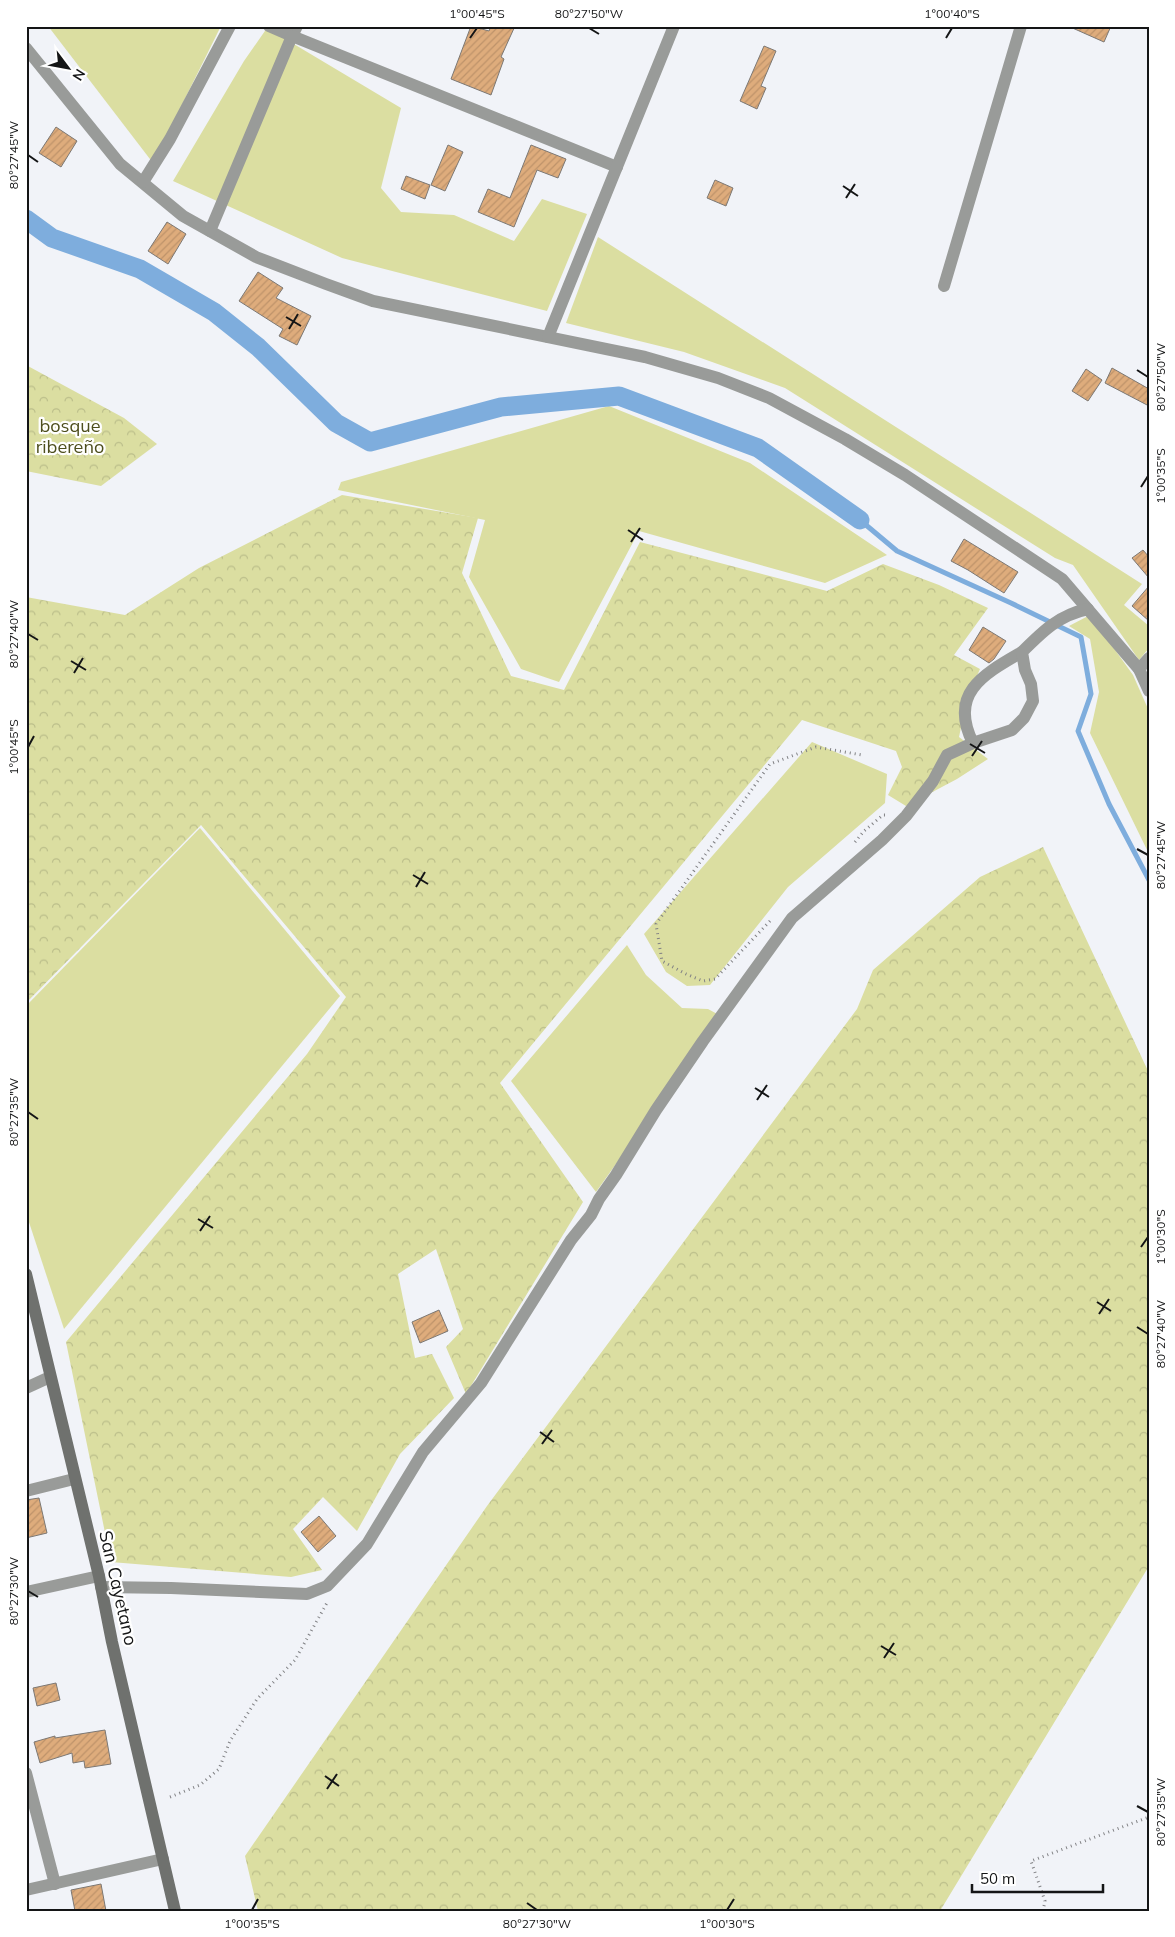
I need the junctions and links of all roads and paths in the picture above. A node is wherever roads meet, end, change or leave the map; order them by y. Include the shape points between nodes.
1 (230, 26) edge
2 (269, 26) edge
3 (674, 26) edge
4 (1021, 26) edge
5 (295, 31) edge
6 (26, 48) edge
7 (617, 167) junction
8 (143, 182) junction
9 (210, 231) junction
10 (944, 286) dead end
11 (548, 337) junction
12 (1088, 609) junction
13 (1022, 652) junction
14 (1149, 658) edge
15 (1139, 669) junction
16 (1149, 691) edge
17 (973, 742) junction
18 (862, 756) dead end
19 (906, 816) junction
20 (852, 847) dead end
21 (774, 917) dead end
22 (26, 1274) edge
23 (50, 1377) junction
24 (26, 1388) edge
25 (74, 1479) junction
26 (26, 1491) edge
27 (100, 1582) junction
28 (26, 1592) edge
29 (332, 1594) dead end
30 (26, 1773) edge
31 (170, 1797) dead end
32 (1149, 1818) edge
33 (163, 1859) junction
34 (55, 1884) junction
35 (26, 1890) edge
36 (175, 1911) edge
37 (1043, 1911) edge

1 - 8 street via 170,139
2 - 5 street
3 - 7 street
4 - 10 street
5 - 7 street
5 - 9 street
6 - 8 street via 120,164
7 - 11 street
8 - 9 street via 183,216
9 - 11 street via 256,256 373,301
11 - 12 street via 718,378 769,398 905,475 1062,579
12 - 13 street via 1071,613 1042,632
12 - 15 street
13 - 17 street via 978,681 969,694 965,727
13 - 17 street via 1031,684 1033,701 1029,710 1012,730
14 - 15 street
15 - 16 street
17 - 19 street via 948,755
18 - 21 path via 816,747 770,764 656,924 662,960 703,981 715,979
19 - 20 path via 883,815 864,831
19 - 27 street via 792,918 656,1110 592,1215 571,1240 481,1383 423,1452 367,1544 327,1586 307,1594
22 - 23 main road, San Cayetano
23 - 24 street
23 - 25 main road, San Cayetano
25 - 26 street
25 - 27 main road, San Cayetano
27 - 28 street
27 - 33 main road, San Cayetano
29 - 31 path via 295,1660 257,1698 230,1741 219,1769 200,1785
30 - 34 street
32 - 37 path via 1031,1861 1044,1901
33 - 34 street
33 - 36 main road, San Cayetano
34 - 35 street

